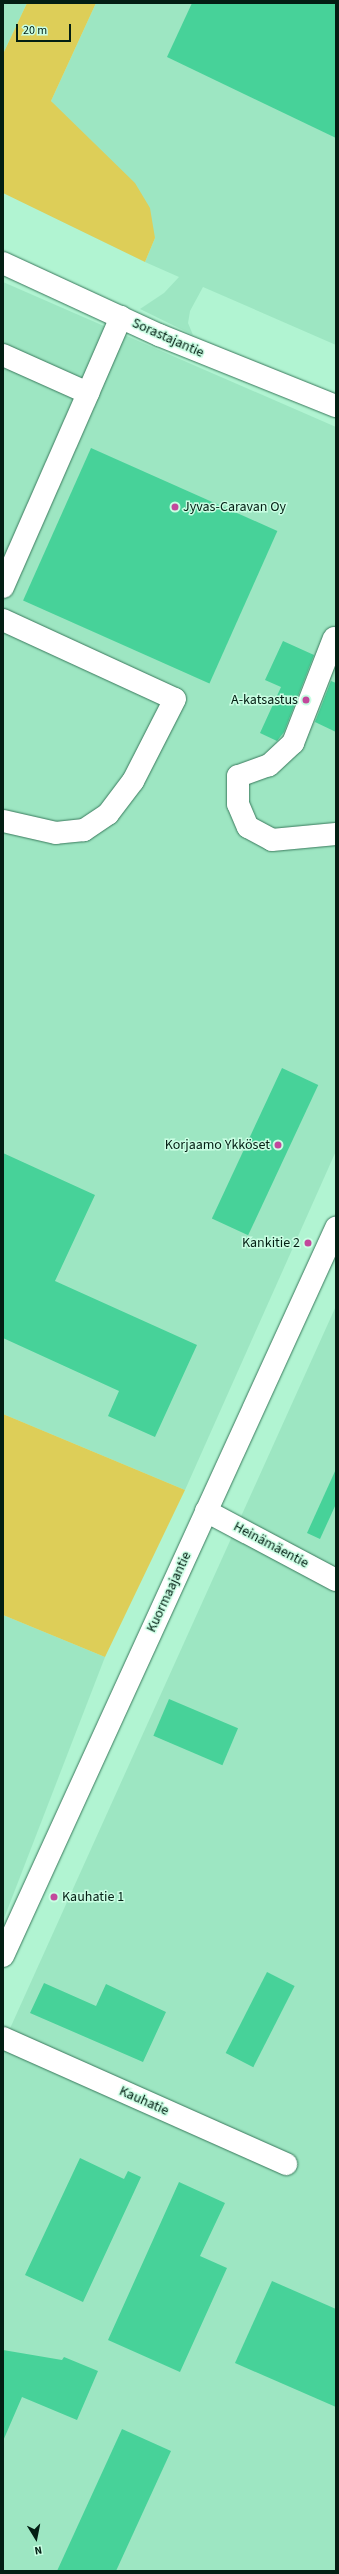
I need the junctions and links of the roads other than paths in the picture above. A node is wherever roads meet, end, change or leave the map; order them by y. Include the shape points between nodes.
1 (3, 263) edge
2 (121, 317) junction
3 (3, 355) edge
4 (88, 393) junction
5 (336, 406) edge
6 (3, 587) edge
7 (3, 620) edge
8 (334, 638) dead end
9 (3, 821) edge
10 (336, 834) edge
11 (336, 1228) edge
12 (206, 1511) junction
13 (336, 1580) edge
14 (3, 1956) edge
15 (3, 2038) edge
16 (286, 2164) dead end

1 - 2 street, Sorastajantie
2 - 4 street
2 - 5 street, Sorastajantie
3 - 4 street
4 - 6 street
7 - 9 street via 175,699 133,781 108,814 84,830 56,833
8 - 10 street via 293,743 269,765 238,776 238,804 248,828 272,840
11 - 12 street, Kuormaajantie
12 - 13 street, Heinämäentie
12 - 14 street, Kuormaajantie
15 - 16 street, Kauhatie

